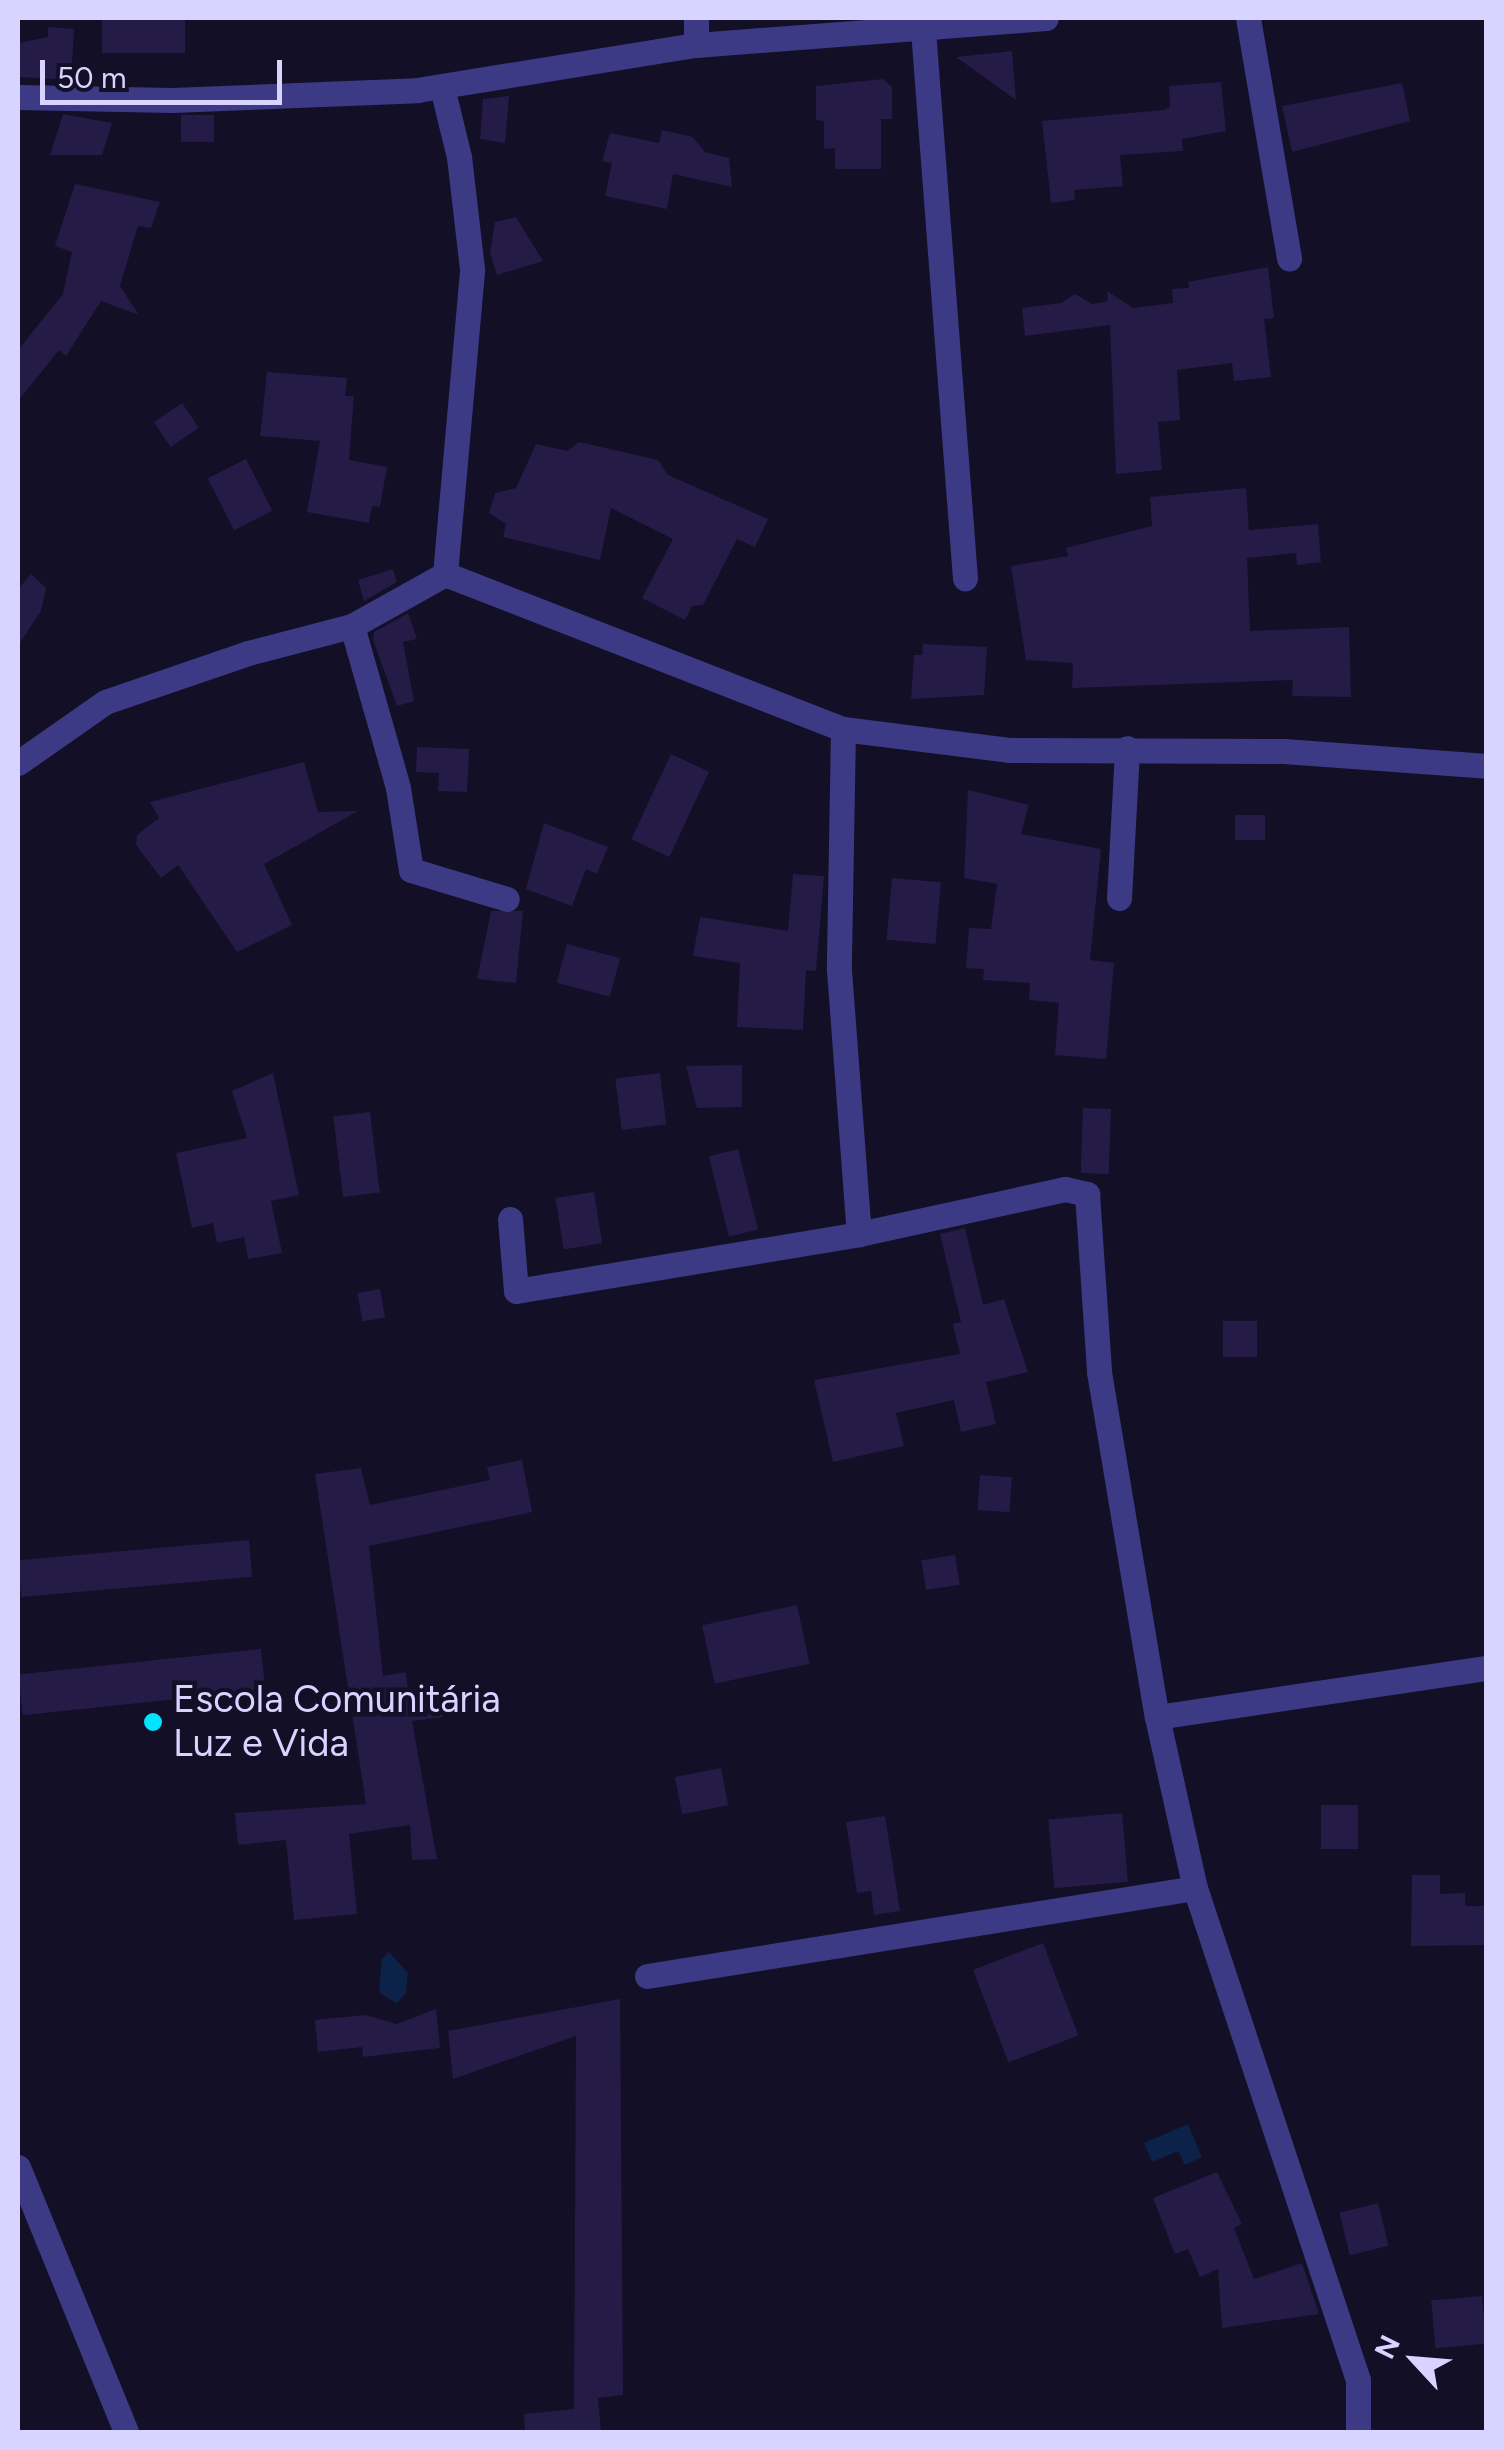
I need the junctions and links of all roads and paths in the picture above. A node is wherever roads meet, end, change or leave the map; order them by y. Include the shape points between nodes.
1 (696, 18) edge
2 (1046, 18) edge
3 (1248, 18) edge
4 (923, 30) junction
5 (696, 46) junction
6 (442, 87) junction
7 (18, 97) edge
8 (1289, 259) dead end
9 (444, 574) junction
10 (966, 578) dead end
11 (352, 626) junction
12 (843, 729) junction
13 (1127, 748) junction
14 (18, 763) edge
15 (1486, 766) edge
16 (507, 898) dead end
17 (1119, 898) dead end
18 (510, 1219) dead end
19 (859, 1234) junction
20 (1486, 1668) edge
21 (1158, 1716) junction
22 (1195, 1888) junction
23 (646, 1976) dead end
24 (18, 2167) edge
25 (126, 2432) edge
26 (1358, 2432) edge

1 - 5 street
2 - 4 street
3 - 8 street
4 - 5 street
4 - 10 street
5 - 6 street
6 - 7 street via 172,100
6 - 9 street via 459,157 472,269
9 - 11 street
9 - 12 street
11 - 14 street via 248,652 106,702
11 - 16 street via 398,788 411,870
12 - 13 street via 1009,750
12 - 19 street via 839,970
13 - 15 street via 1284,750
13 - 17 street
18 - 19 street via 516,1291
19 - 21 street via 1066,1189 1087,1194 1098,1372
20 - 21 street
21 - 22 street
22 - 23 street
22 - 26 street via 1358,2380
24 - 25 street

